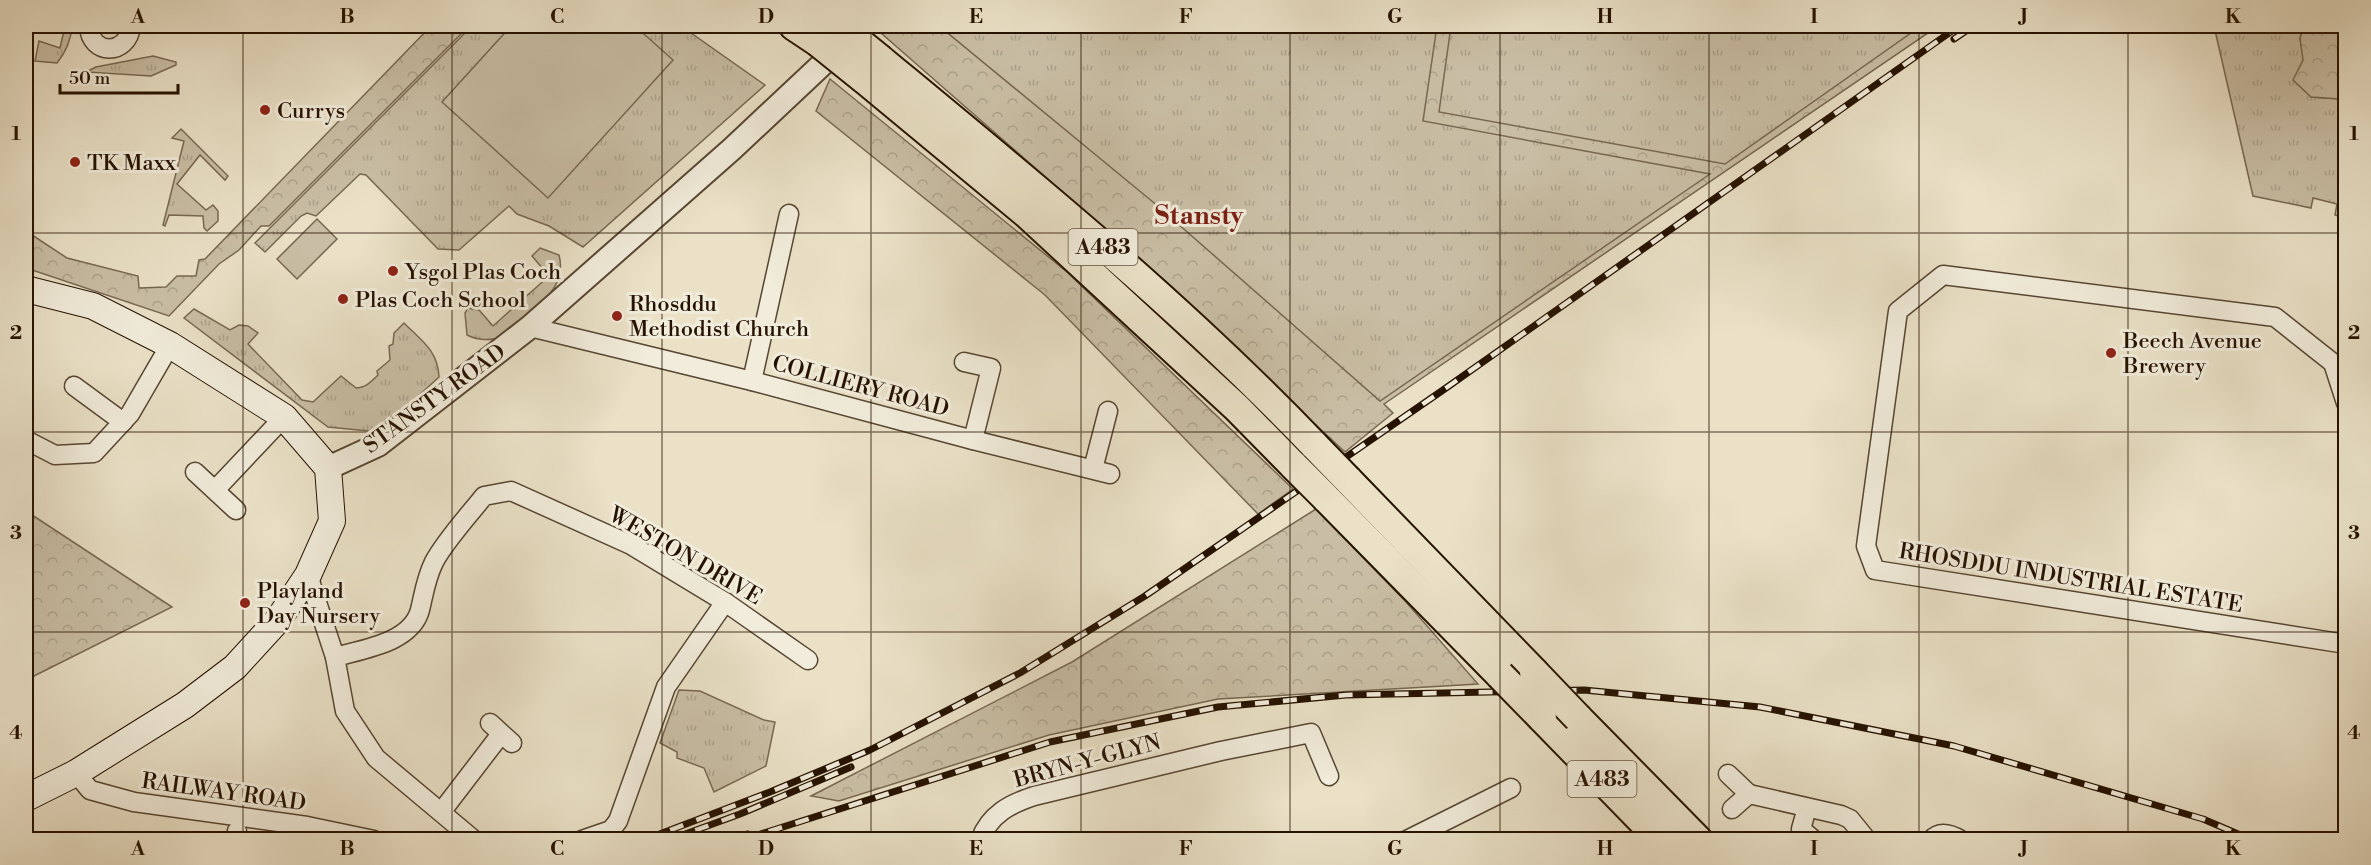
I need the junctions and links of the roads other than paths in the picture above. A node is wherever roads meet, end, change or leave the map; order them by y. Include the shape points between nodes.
1 (89, 26) edge
2 (131, 26) edge
3 (794, 26) edge
4 (863, 26) edge
5 (828, 34) edge
6 (873, 70) junction
7 (789, 214) dead end
8 (26, 289) edge
9 (530, 327) junction
10 (170, 345) junction
11 (964, 362) dead end
12 (752, 381) junction
13 (74, 386) dead end
14 (2346, 403) edge
15 (1108, 411) dead end
16 (284, 417) junction
17 (123, 422) junction
18 (26, 440) edge
19 (974, 440) junction
20 (328, 468) junction
21 (195, 472) dead end
22 (215, 490) junction
23 (236, 510) dead end
24 (308, 575) junction
25 (725, 602) junction
26 (2346, 644) edge
27 (336, 657) junction
28 (808, 660) dead end
29 (501, 733) dead end
30 (76, 773) junction
31 (1728, 774) dead end
32 (1329, 776) dead end
33 (1511, 788) dead end
34 (1749, 794) junction
35 (26, 798) edge
36 (1807, 807) junction
37 (1732, 810) dead end
38 (442, 811) junction
39 (301, 833) edge
40 (374, 840) edge
41 (474, 840) edge
42 (582, 840) edge
43 (980, 840) edge
44 (1407, 840) edge
45 (1661, 840) edge
46 (1698, 840) edge
47 (1814, 840) edge
48 (1867, 840) edge
49 (1931, 840) edge
50 (1961, 840) edge

1 - 2 street via 96,44 116,48 128,39
3 - 5 highway, A483
4 - 9 street, STANSTY ROAD via 732,149
5 - 6 highway, A483, bridge
6 - 45 highway, A483, bridge via 1237,408
6 - 46 highway, A483, bridge via 1057,205 1263,392
7 - 12 street
8 - 10 main road via 93,306
9 - 12 street, COLLIERY ROAD
9 - 20 street, STANSTY ROAD via 378,445
10 - 16 main road
10 - 17 street
11 - 19 street via 991,368
12 - 19 street, COLLIERY ROAD
13 - 17 street
14 - 26 street, RHOSDDU INDUSTRIAL ESTATE via 2333,363 2275,316 1943,275 1898,311 1866,546 1875,570
15 - 19 street, COLLIERY ROAD via 1101,471
16 - 20 main road
16 - 22 street
17 - 18 street via 94,453 55,455
20 - 24 main road via 332,520
21 - 22 street
22 - 23 street
24 - 27 street
24 - 30 main road via 278,620 235,667 185,705
25 - 27 street, WESTON DRIVE via 631,545 511,491 484,496 435,560 424,585 420,613 405,632
25 - 28 street, WESTON DRIVE
25 - 42 street via 666,687 618,821 611,830
27 - 38 street via 345,711 376,758
29 - 38 street
30 - 35 main road
30 - 39 street, RAILWAY ROAD via 90,790 134,802
31 - 34 street
32 - 43 street, BRYN-Y-GLYN via 1311,733 1224,760 1080,783 1015,802 997,814
33 - 44 street
34 - 36 street
34 - 37 street
36 - 47 street via 1801,829
36 - 48 street via 1850,819
38 - 41 street
39 - 40 street, RAILWAY ROAD
49 - 50 street via 1943,834

